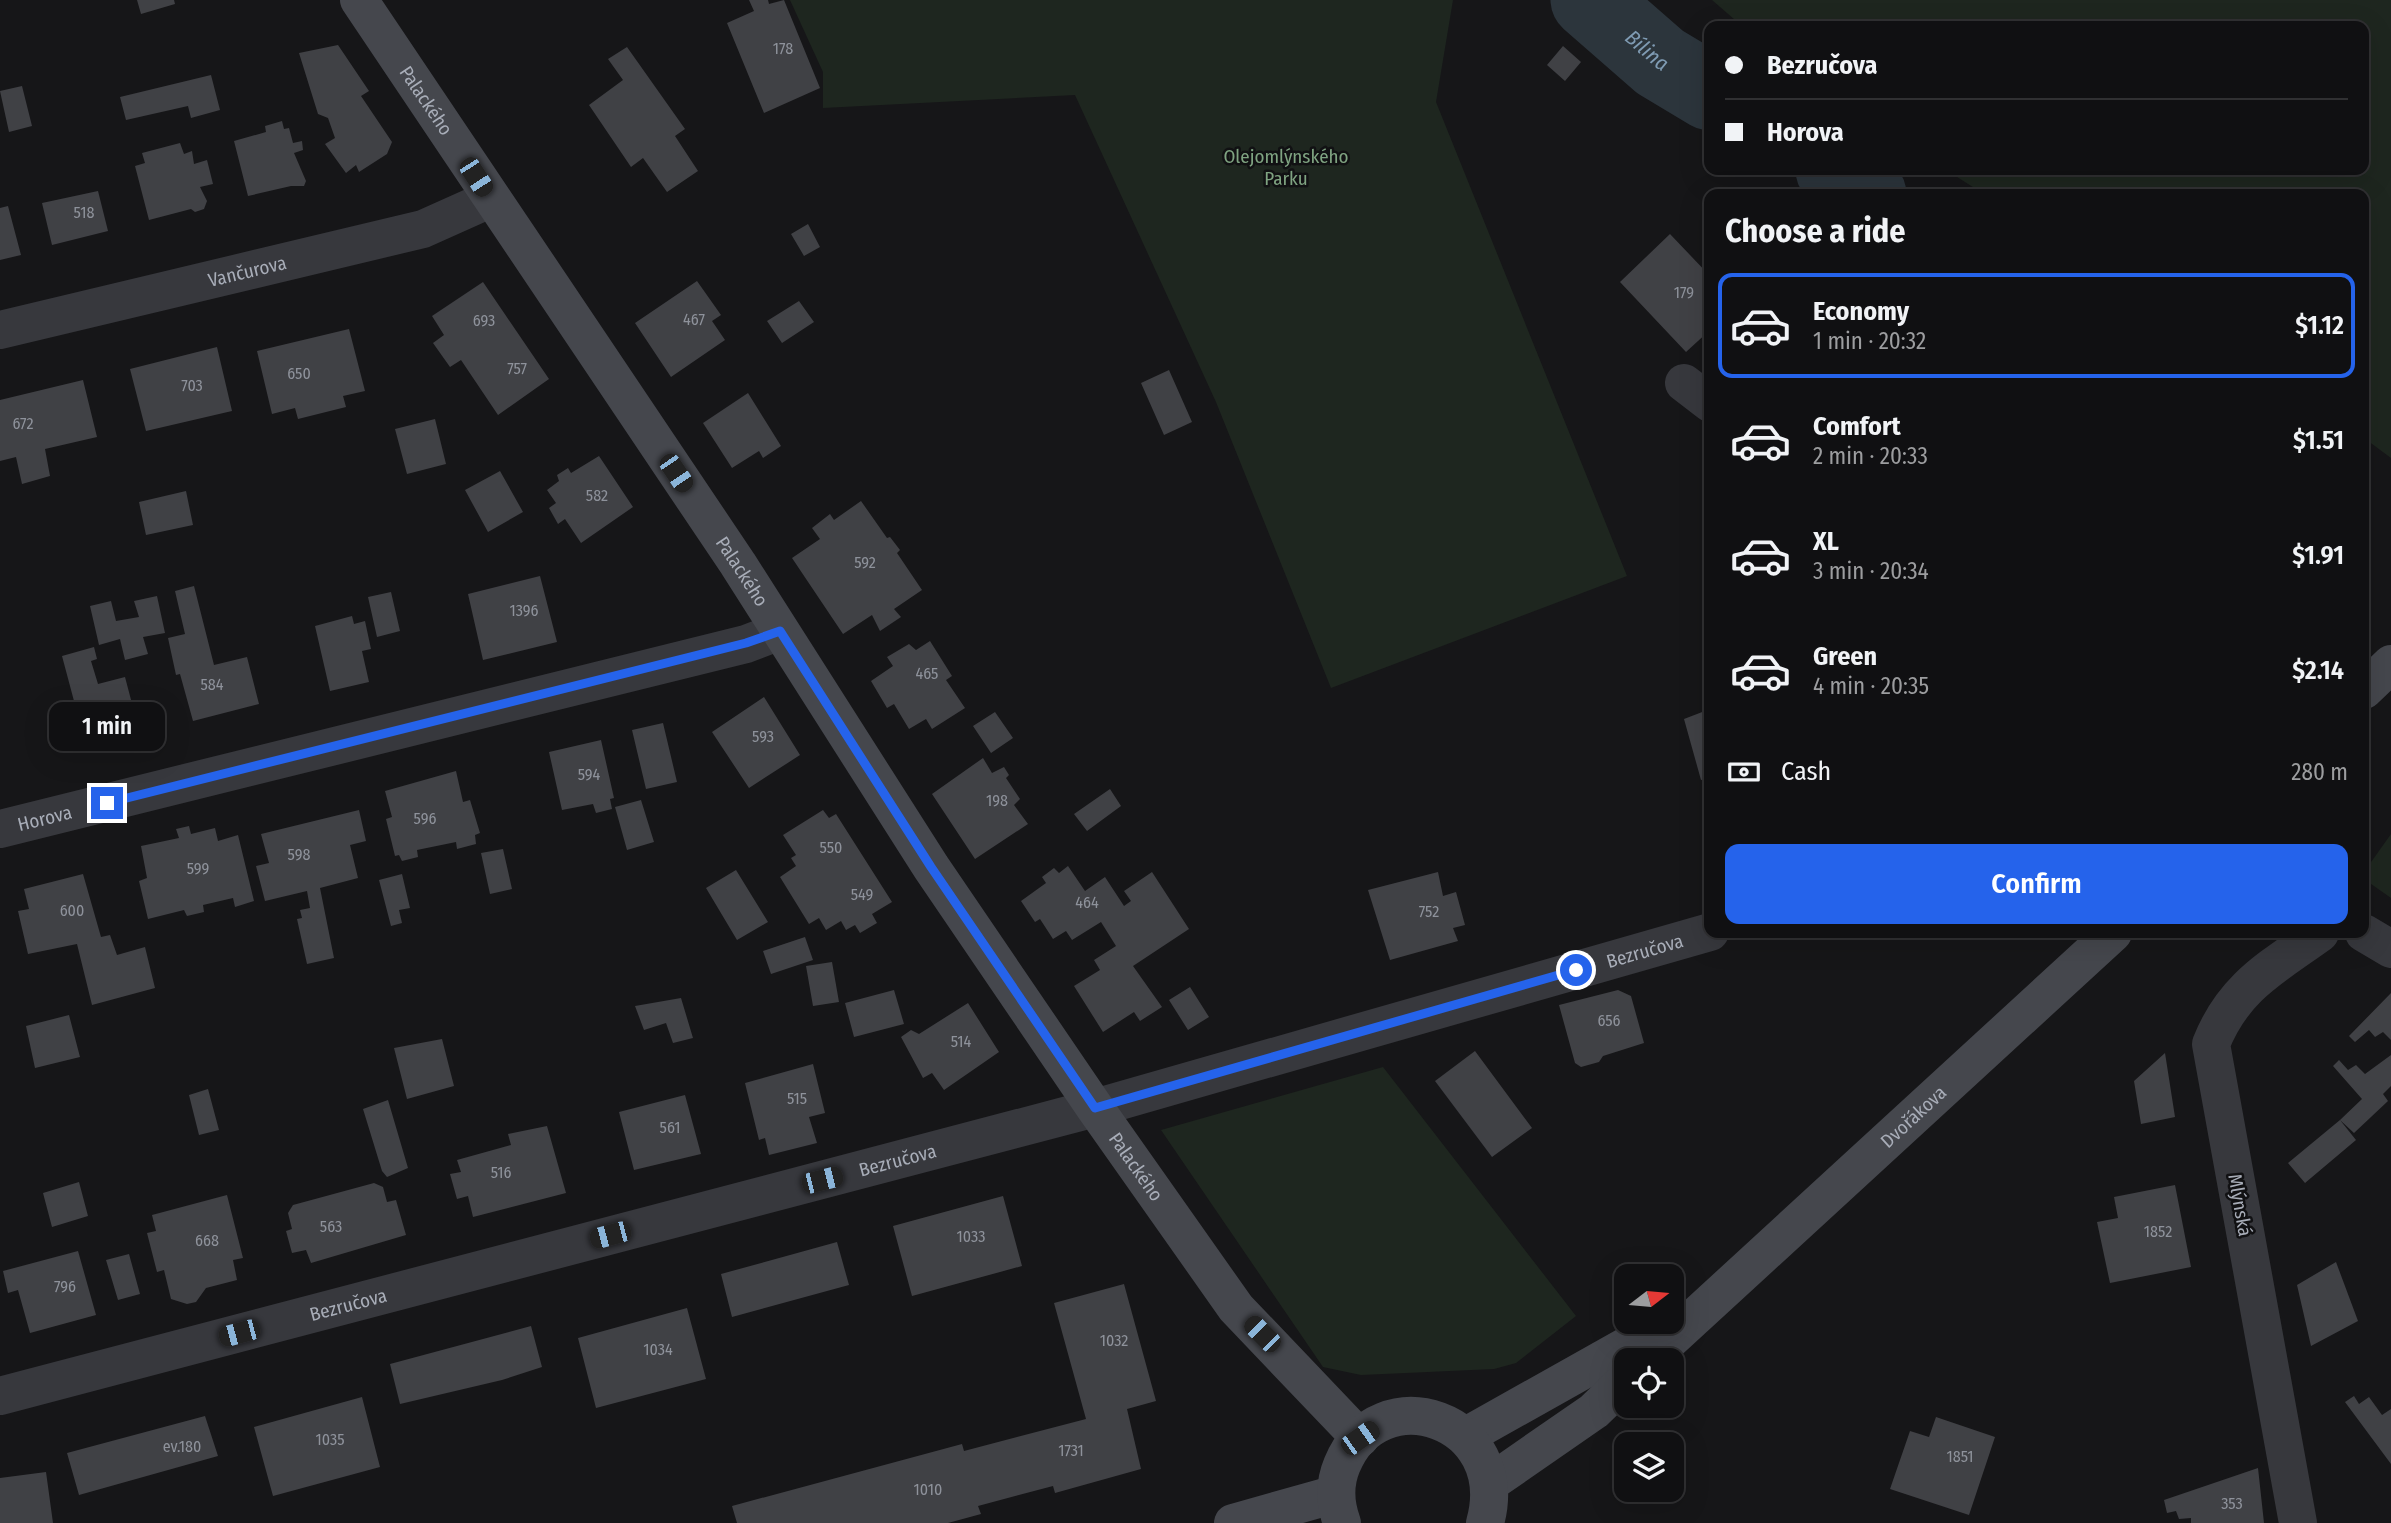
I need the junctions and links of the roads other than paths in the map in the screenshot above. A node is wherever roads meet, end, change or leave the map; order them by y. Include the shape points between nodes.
1 (359, 0) edge
2 (490, 199) junction
3 (0, 330) edge
4 (780, 631) junction
5 (2391, 664) edge
6 (2369, 685) edge
7 (0, 829) edge
8 (1704, 934) edge
9 (2369, 936) edge
10 (2108, 938) edge
11 (2313, 938) edge
12 (2391, 949) edge
13 (1095, 1108) junction
14 (1714, 1298) junction
15 (1684, 1314) edge
16 (1648, 1334) edge
17 (1661, 1348) edge
18 (1614, 1392) edge
19 (0, 1395) edge
20 (1466, 1436) junction
21 (1360, 1438) junction
22 (1490, 1483) junction
23 (1339, 1508) edge
24 (1233, 1523) edge
25 (1485, 1523) edge
26 (2298, 1523) edge

1 - 2 street, Palackého
2 - 3 street, Vančurova via 423,229
2 - 4 street, Palackého
4 - 7 street, Horova via 733,647
4 - 13 street, Palackého via 931,867
5 - 6 street
8 - 13 street, Bezručova
9 - 12 street
10 - 14 street, Dvořákova
11 - 26 street, Mlýnská via 2245,988 2222,1016 2211,1044
13 - 19 street, Bezručova
13 - 21 street, Palackého via 1236,1308
14 - 15 street, Dvořákova
14 - 17 street, Dvořákova
16 - 20 street, Dvořákova
18 - 22 street via 1594,1411
20 - 21 street via 1446,1423 1412,1417 1378,1424
20 - 22 street via 1482,1457
21 - 23 street via 1339,1473
22 - 25 street
23 - 24 street

